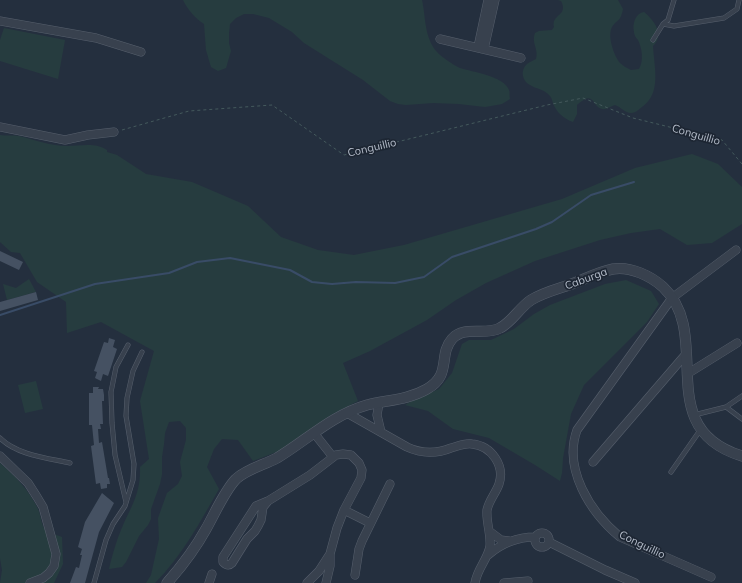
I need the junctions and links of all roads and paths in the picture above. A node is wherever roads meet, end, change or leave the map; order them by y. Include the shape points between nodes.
1 (488, 0) edge
2 (495, 0) edge
3 (674, 0) edge
4 (738, 0) edge
5 (0, 21) edge
6 (663, 24) junction
7 (440, 39) dead end
8 (653, 40) dead end
9 (481, 48) junction
10 (141, 52) dead end
11 (521, 58) dead end
12 (0, 127) edge
13 (114, 132) joint
14 (742, 164) edge
15 (736, 250) dead end
16 (672, 298) junction
17 (736, 343) dead end
18 (128, 344) dead end
19 (142, 352) dead end
20 (686, 354) junction
21 (687, 374) junction
22 (742, 396) edge
23 (379, 403) junction
24 (726, 406) junction
25 (347, 413) junction
26 (694, 415) junction
27 (742, 419) edge
28 (701, 428) junction
29 (314, 432) junction
30 (381, 432) junction
31 (0, 438) edge
32 (0, 456) edge
33 (742, 456) edge
34 (333, 457) junction
35 (593, 462) dead end
36 (70, 463) dead end
37 (671, 472) dead end
38 (390, 484) dead end
39 (268, 500) junction
40 (126, 502) junction
41 (344, 510) junction
42 (370, 523) junction
43 (489, 531) junction
44 (509, 542) junction
45 (330, 554) junction
46 (488, 555) junction
47 (212, 574) dead end
48 (356, 575) dead end
49 (711, 577) dead end
50 (528, 581) dead end
51 (30, 583) edge
52 (94, 583) edge
53 (167, 583) edge
54 (209, 583) edge
55 (307, 583) edge
56 (326, 583) edge
57 (475, 583) edge
58 (504, 583) edge
59 (635, 583) edge

1 - 9 street
2 - 9 street
3 - 6 lane via 668,20
4 - 6 lane via 737,9 724,18 674,26
5 - 10 street via 96,38
6 - 8 lane
7 - 9 street
9 - 11 street
12 - 13 street via 65,140
13 - 14 path, Conguillio via 189,111 272,105 344,155 583,98 632,118 722,140
15 - 16 street, Conguillio
16 - 20 street, Caburga via 684,323
16 - 23 street, Caburga via 649,278 636,272 614,269 537,296 498,330 465,332 455,336 445,354 442,373 428,389 410,397
16 - 49 street, Conguillio via 577,430 573,460 586,497 597,514 620,537
17 - 21 street
18 - 40 lane via 116,367 111,392 115,455
19 - 40 lane via 130,380 127,398 126,416 134,472
20 - 21 street, Caburga
20 - 35 street
21 - 26 street, Caburga
22 - 24 lane
23 - 25 street
23 - 30 street via 377,414
24 - 26 lane
24 - 27 lane
25 - 29 street
25 - 30 street
26 - 28 street, Caburga
28 - 33 street, Caburga via 719,446
28 - 37 lane
29 - 34 street
29 - 53 street via 274,460 236,479 194,550
30 - 43 street via 407,447 423,452 439,452 472,444 490,452 497,461 500,476 488,508
31 - 36 lane via 19,450
32 - 51 street via 28,483 37,496 56,554 49,573
34 - 39 street via 310,475
34 - 41 street via 351,455 362,470 361,478
38 - 42 street
39 - 39 street via 256,506 250,515 224,557 223,562 226,565 231,564 255,531
40 - 52 lane via 106,540
41 - 42 street
41 - 45 street
42 - 48 street via 359,549
43 - 44 street via 500,540
43 - 46 street
44 - 46 street
44 - 59 street via 535,537 535,542 540,547 547,546 549,542
45 - 55 street
45 - 56 street
46 - 57 street
47 - 54 street
50 - 58 street

